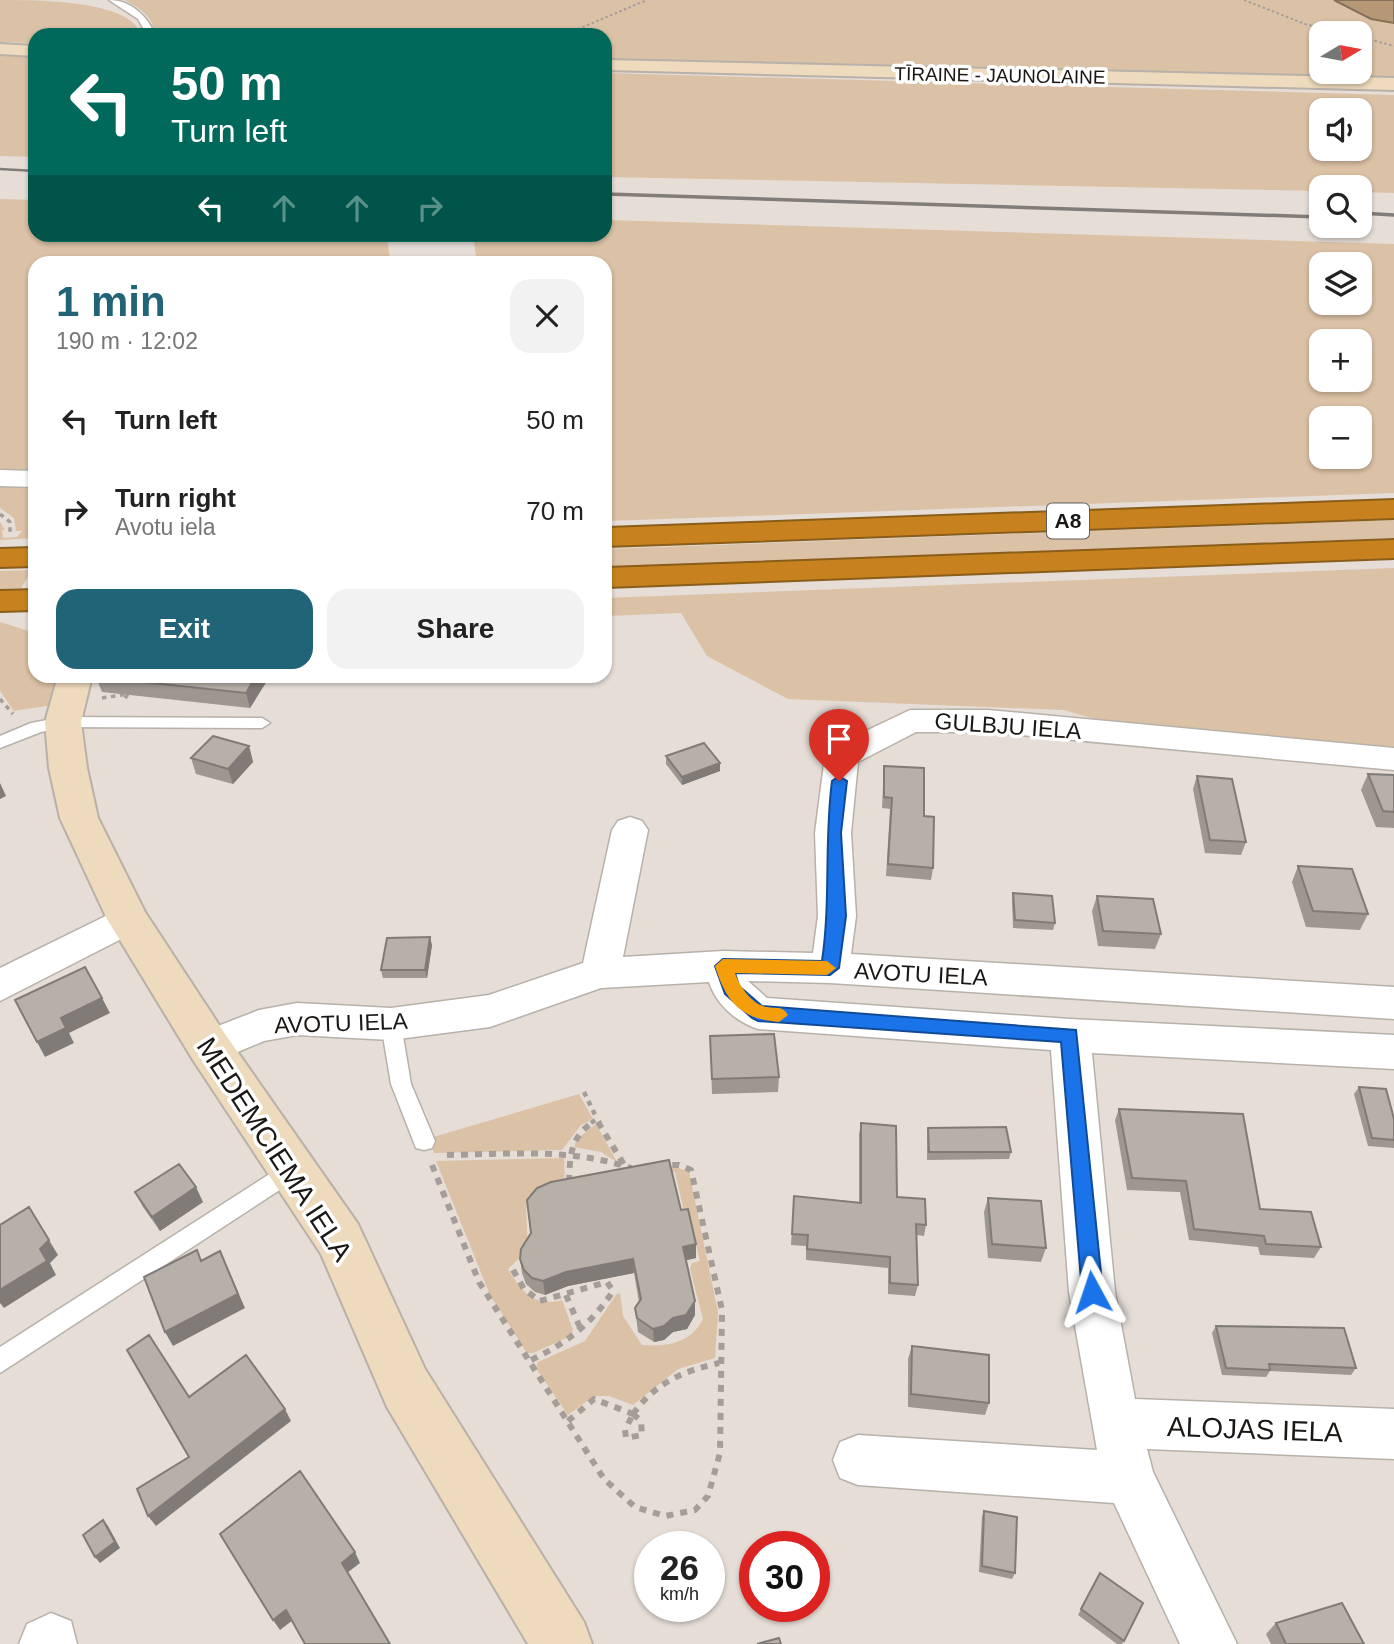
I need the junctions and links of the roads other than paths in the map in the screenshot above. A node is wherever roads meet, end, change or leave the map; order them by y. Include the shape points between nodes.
1 (113, 0) edge
2 (149, 28) edge
3 (0, 50) edge
4 (28, 51) edge
5 (612, 65) edge
6 (1394, 84) edge
7 (0, 478) edge
8 (28, 479) edge
9 (1394, 509) edge
10 (612, 537) edge
11 (5, 548) edge
12 (1394, 549) edge
13 (28, 555) edge
14 (612, 578) edge
15 (28, 600) edge
16 (0, 601) edge
17 (73, 683) edge
18 (63, 722) junction
19 (262, 723) dead end
20 (0, 742) edge
21 (1394, 759) edge
22 (630, 830) dead end
23 (128, 919) junction
24 (723, 966) junction
25 (830, 968) junction
26 (600, 973) junction
27 (0, 986) edge
28 (1394, 1003) edge
29 (391, 1024) junction
30 (1070, 1035) junction
31 (209, 1047) junction
32 (1394, 1052) edge
33 (426, 1148) road end
34 (294, 1168) junction
35 (0, 1361) edge
36 (1115, 1423) junction
37 (1394, 1434) edge
38 (858, 1460) dead end
39 (1129, 1478) junction
40 (562, 1644) edge
41 (1209, 1644) edge

1 - 2 lane via 135,10
3 - 4 main road
5 - 6 main road, TĪRAINE - JAUNOLAINE
7 - 8 street
9 - 10 highway, A8
11 - 13 highway
12 - 14 highway, A8
15 - 16 highway
17 - 18 main road, MEDEMCIEMA IELA
18 - 19 lane
18 - 20 lane
18 - 23 main road, MEDEMCIEMA IELA via 79,818
21 - 25 street, GULBJU IELA via 988,721 910,721 842,756 833,833 837,916
22 - 26 street
23 - 27 street
23 - 31 main road, MEDEMCIEMA IELA
24 - 25 street, AVOTU IELA
24 - 26 street, AVOTU IELA
24 - 30 street via 732,989 758,1013
25 - 28 street, AVOTU IELA
26 - 29 street, AVOTU IELA via 489,1011
29 - 31 street, AVOTU IELA via 297,1019 258,1026
29 - 33 lane via 394,1061 406,1107
30 - 32 street
30 - 36 street via 1092,1292
31 - 34 main road, MEDEMCIEMA IELA
34 - 35 lane
34 - 40 main road, MEDEMCIEMA IELA via 340,1240 406,1388
36 - 37 street, ALOJAS IELA
36 - 39 street
38 - 39 street
39 - 41 street

